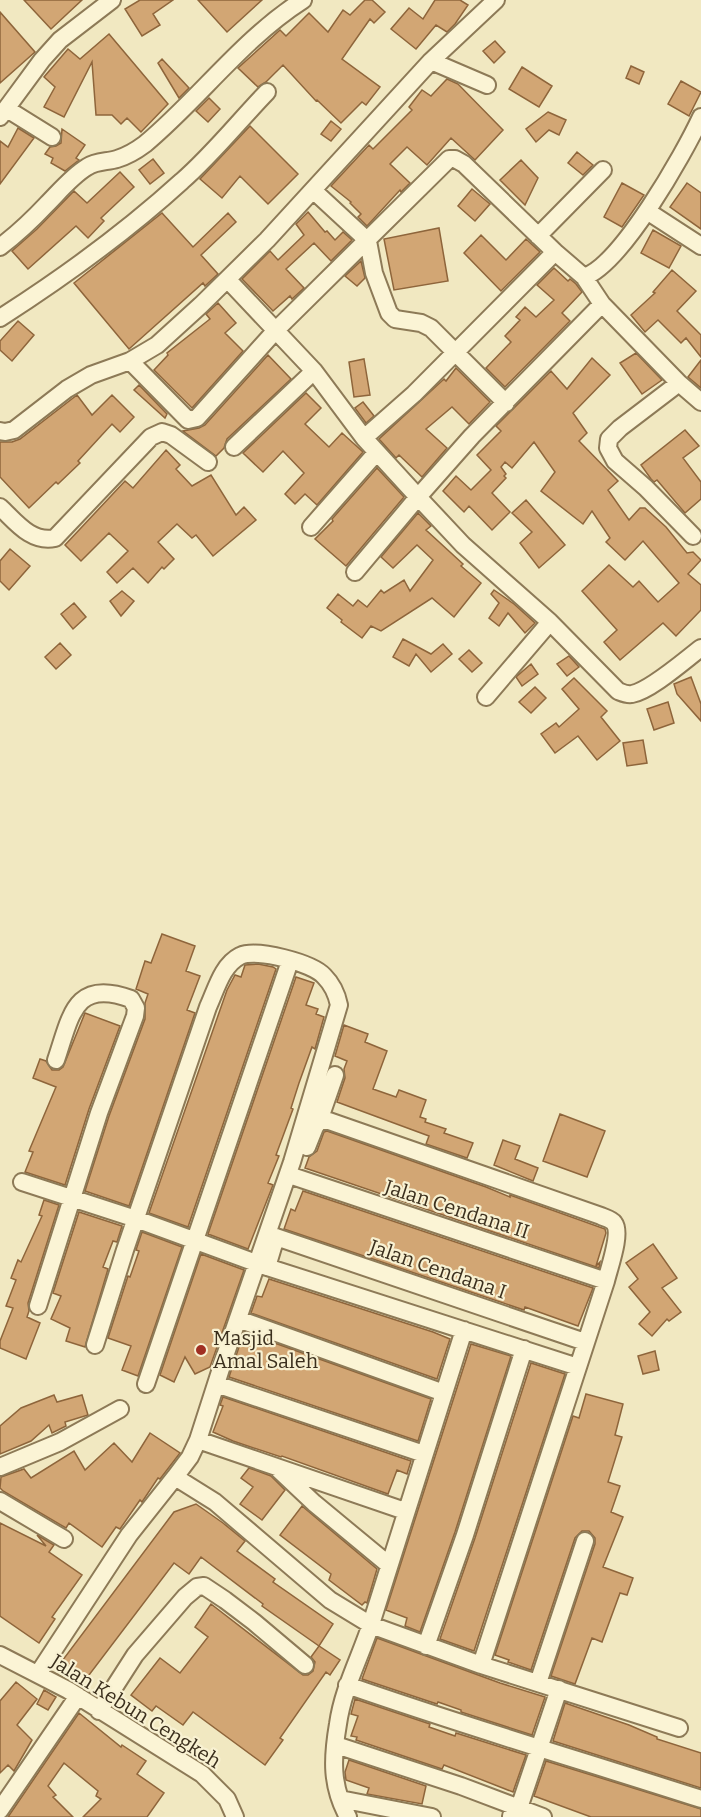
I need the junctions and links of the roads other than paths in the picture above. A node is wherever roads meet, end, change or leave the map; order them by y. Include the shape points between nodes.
1 (112, 0) edge
2 (303, 0) edge
3 (494, 1) edge
4 (431, 61) junction
5 (487, 85) dead end
6 (267, 92) dead end
7 (3, 113) edge
8 (701, 117) edge
9 (52, 137) dead end
10 (603, 170) dead end
11 (314, 190) junction
12 (646, 211) junction
13 (538, 236) junction
14 (368, 241) junction
15 (701, 246) edge
16 (0, 248) edge
17 (555, 252) junction
18 (584, 277) junction
19 (228, 280) junction
20 (602, 304) junction
21 (0, 318) edge
22 (276, 330) junction
23 (455, 353) junction
24 (130, 361) junction
25 (314, 371) junction
26 (678, 382) junction
27 (701, 402) edge
28 (506, 403) junction
29 (0, 431) edge
30 (364, 438) junction
31 (234, 447) dead end
32 (377, 452) junction
33 (208, 462) dead end
34 (418, 497) junction
35 (0, 507) edge
36 (311, 527) dead end
37 (693, 536) dead end
38 (355, 572) dead end
39 (550, 622) junction
40 (701, 648) edge
41 (486, 697) dead end
42 (290, 960) junction
43 (56, 1060) dead end
44 (335, 1075) dead end
45 (324, 1121) junction
46 (296, 1177) junction
47 (22, 1182) dead end
48 (74, 1199) junction
49 (136, 1219) junction
50 (276, 1237) junction
51 (196, 1241) junction
52 (262, 1265) junction
53 (606, 1281) junction
54 (38, 1306) dead end
55 (237, 1319) junction
56 (464, 1330) junction
57 (585, 1342) junction
58 (96, 1344) dead end
59 (524, 1349) junction
60 (578, 1366) junction
61 (146, 1384) dead end
62 (216, 1384) junction
63 (444, 1393) junction
64 (120, 1409) dead end
65 (198, 1440) junction
66 (424, 1454) junction
67 (274, 1466) junction
68 (0, 1467) edge
69 (175, 1478) junction
70 (0, 1501) edge
71 (405, 1511) junction
72 (64, 1539) dead end
73 (585, 1541) dead end
74 (389, 1565) junction
75 (371, 1625) junction
76 (426, 1646) junction
77 (0, 1655) edge
78 (305, 1665) dead end
79 (481, 1665) junction
80 (38, 1674) junction
81 (538, 1683) junction
82 (347, 1685) junction
83 (559, 1689) junction
84 (78, 1696) junction
85 (99, 1711) junction
86 (679, 1728) dead end
87 (336, 1745) junction
88 (540, 1747) junction
89 (340, 1799) junction
90 (701, 1799) edge
91 (0, 1810) edge
92 (515, 1813) edge
93 (235, 1817) edge
94 (348, 1817) edge
95 (432, 1817) edge
96 (543, 1817) edge

1 - 7 street via 60,40
2 - 16 street via 268,24 144,145 117,159 88,166
3 - 4 street
4 - 5 street
4 - 11 street
6 - 21 street via 184,180 110,242
7 - 9 street
8 - 12 street
10 - 13 street
11 - 14 street
11 - 19 street
12 - 15 street
12 - 18 street via 612,257 594,274
13 - 14 street via 464,164 449,159
13 - 17 street
14 - 22 street
14 - 23 street via 374,273 389,313 395,319 430,328
17 - 18 street
17 - 23 street
18 - 20 street
19 - 22 street
19 - 24 street via 157,345
20 - 26 street
20 - 28 street
22 - 24 street via 193,420 188,420
22 - 25 street
23 - 28 street
23 - 30 street
24 - 29 street via 91,375 14,430
25 - 30 street
25 - 31 street
26 - 27 street
26 - 37 street via 620,428 609,440 608,448 615,461
28 - 34 street
30 - 32 street
32 - 34 street
32 - 36 street
33 - 35 street via 171,435 162,432 151,436 55,538 32,536
34 - 38 street
34 - 39 street via 463,545
39 - 40 street via 607,681 625,694 634,694 652,684
39 - 41 street
42 - 49 street via 255,953 230,963 208,1007
42 - 51 street
42 - 52 street via 324,976 339,1005
43 - 48 street via 72,1015 86,996 102,992 131,999 135,1016 99,1113
44 - 45 street
45 - 46 street via 315,1127
45 - 53 street via 612,1221 617,1228 616,1241
46 - 50 street
46 - 53 street, Jalan Cendana II
47 - 48 street
48 - 49 street
48 - 54 street
49 - 51 street
49 - 58 street
50 - 52 street
50 - 57 street, Jalan Cendana I
51 - 52 street
51 - 61 street
52 - 55 street
52 - 56 street
53 - 57 street
55 - 62 street
55 - 63 street
56 - 59 street
56 - 63 street
57 - 60 street
59 - 60 street
59 - 76 street
60 - 79 street
62 - 65 street
62 - 66 street
63 - 66 street
64 - 68 street via 60,1442
65 - 67 street
65 - 69 street
66 - 71 street
67 - 71 street
67 - 74 street
69 - 75 street via 215,1502 330,1600
69 - 80 street via 129,1535
70 - 72 street
71 - 74 street
73 - 81 street
74 - 75 street
75 - 76 street
75 - 82 street
76 - 79 street
77 - 80 street, Jalan Kebun Cengkeh
78 - 85 street via 225,1600 204,1586 197,1587 135,1655
79 - 81 street
80 - 84 street, Jalan Kebun Cengkeh
81 - 83 street
82 - 87 street
82 - 88 street
83 - 86 street
83 - 88 street
84 - 85 street, Jalan Kebun Cengkeh
84 - 91 street
85 - 93 street, Jalan Kebun Cengkeh via 202,1774 227,1799
87 - 89 street via 333,1774
87 - 92 street via 451,1783
88 - 90 street
88 - 92 street
89 - 94 street
89 - 95 street
92 - 96 street

